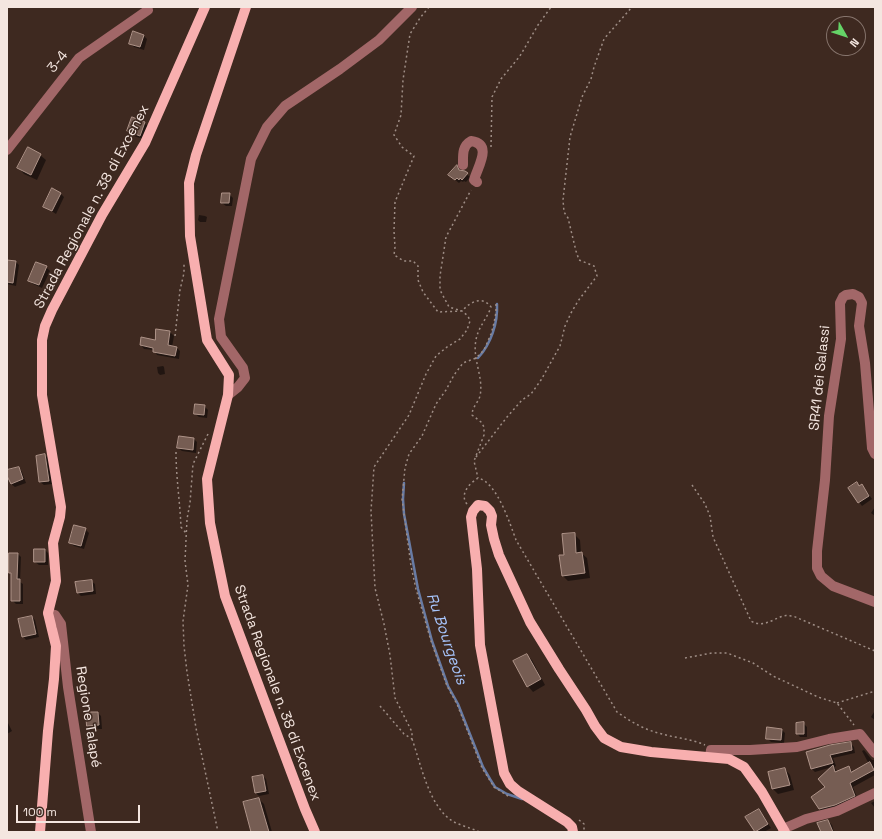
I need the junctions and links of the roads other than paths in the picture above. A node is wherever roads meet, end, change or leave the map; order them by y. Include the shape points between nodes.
1 (205, 7) edge
2 (246, 7) edge
3 (412, 7) edge
4 (148, 10) dead end
5 (7, 150) edge
6 (462, 165) dead end
7 (476, 182) road end
8 (228, 395) junction
9 (875, 454) edge
10 (875, 602) edge
11 (48, 613) junction
12 (875, 753) edge
13 (710, 754) junction
14 (875, 792) edge
15 (784, 831) edge
16 (40, 832) edge
17 (91, 832) edge
18 (314, 832) edge
19 (573, 832) edge

1 - 11 main road, Strada Regionale n. 38 di Excenex via 145,143 102,215 45,326 41,361 42,395 61,507 53,543 56,581
2 - 8 main road, Strada Regionale n. 38 di Excenex via 188,183 190,236 207,340 229,376
3 - 8 street via 379,40 285,106 267,127 251,159 219,319 221,338 243,368 246,378
4 - 5 street, 3-4 via 79,58
6 - 7 street via 467,144 471,141 480,144 483,154 474,180
8 - 18 main road, Strada Regionale n. 38 di Excenex via 206,480 210,522 225,596
9 - 10 street, SR41 dei Salassi via 872,448 859,326 862,303 856,295 849,294 843,297 840,304 841,339 829,416 817,568 821,576 833,586
11 - 16 main road, Strada Regionale n. 38 di Excenex via 56,646
11 - 17 street, Regione Talapé via 55,615 61,624 68,687
12 - 13 street via 860,734 797,747
13 - 15 main road via 729,759 744,767 762,792
13 - 19 main road via 650,752 621,747 604,738 530,622 499,555 490,511 485,506 478,506 471,516 477,569 480,645 504,773 510,784 518,791 567,822
14 - 15 street via 837,811 806,819

